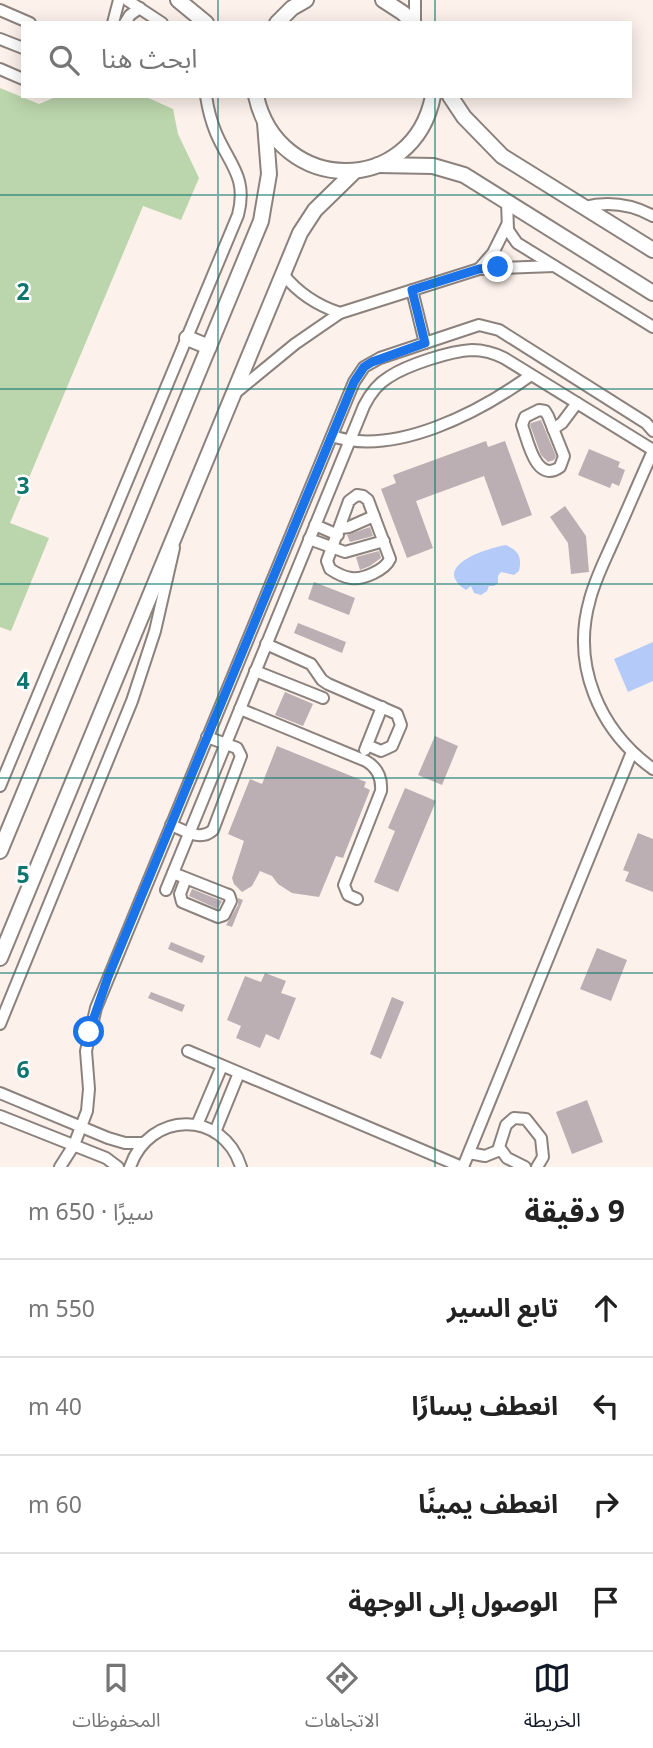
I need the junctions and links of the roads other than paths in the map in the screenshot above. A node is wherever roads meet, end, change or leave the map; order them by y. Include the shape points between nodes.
1 (119, 0) edge
2 (127, 0) edge
3 (178, 0) edge
4 (306, 0) edge
5 (383, 0) edge
6 (415, 0) edge
7 (140, 8) junction
8 (0, 10) edge
9 (25, 21) edge
10 (114, 21) edge
11 (126, 21) edge
12 (159, 21) edge
13 (204, 21) edge
14 (279, 21) edge
15 (412, 21) edge
16 (414, 21) edge
17 (0, 39) edge
18 (21, 47) edge
19 (0, 69) edge
20 (21, 78) edge
21 (207, 98) edge
22 (256, 98) edge
23 (432, 98) edge
24 (451, 98) edge
25 (265, 123) junction
26 (378, 165) junction
27 (355, 171) junction
28 (507, 201) junction
29 (584, 207) junction
30 (653, 216) edge
31 (507, 225) junction
32 (653, 250) edge
33 (554, 266) junction
34 (479, 269) junction
35 (283, 274) junction
36 (412, 290) junction
37 (653, 293) edge
38 (340, 313) junction
39 (653, 327) edge
40 (187, 338) junction
41 (425, 343) junction
42 (209, 347) junction
43 (531, 375) junction
44 (559, 392) junction
45 (232, 396) junction
46 (577, 403) junction
47 (545, 411) junction
48 (553, 429) junction
49 (653, 431) edge
50 (332, 436) junction
51 (349, 442) junction
52 (653, 450) edge
53 (374, 516) junction
54 (178, 525) junction
55 (315, 525) junction
56 (340, 531) junction
57 (309, 540) junction
58 (384, 541) junction
59 (332, 549) junction
60 (266, 644) junction
61 (255, 671) junction
62 (323, 698) dead end
63 (382, 707) junction
64 (240, 709) junction
65 (207, 737) junction
66 (225, 744) junction
67 (366, 745) junction
68 (632, 752) junction
69 (361, 759) junction
70 (653, 769) edge
71 (0, 786) edge
72 (171, 825) junction
73 (189, 832) junction
74 (0, 850) edge
75 (173, 873) junction
76 (187, 878) junction
77 (212, 888) junction
78 (166, 890) dead end
79 (357, 899) dead end
80 (203, 911) junction
81 (0, 958) edge
82 (0, 1024) edge
83 (188, 1051) dead end
84 (222, 1066) junction
85 (239, 1073) junction
86 (0, 1093) edge
87 (34, 1107) junction
88 (204, 1108) junction
89 (222, 1115) junction
90 (0, 1116) edge
91 (197, 1125) junction
92 (26, 1126) junction
93 (82, 1127) junction
94 (215, 1132) junction
95 (142, 1143) junction
96 (74, 1145) junction
97 (500, 1150) junction
98 (469, 1153) junction
99 (60, 1167) edge
100 (118, 1167) edge
101 (130, 1167) edge
102 (241, 1167) edge
103 (463, 1167) edge
104 (525, 1167) edge
105 (537, 1167) edge

1 - 10 street
2 - 7 street
3 - 13 main road
4 - 14 main road
5 - 15 main road
6 - 16 street
7 - 11 street
7 - 12 street
8 - 9 street
17 - 18 street
19 - 20 street
21 - 40 street via 216,134 238,174 242,199
22 - 25 main road
23 - 26 main road via 418,133 399,153
24 - 29 main road via 502,156
25 - 27 main road via 281,146 309,165
25 - 42 main road via 269,174 265,205
26 - 27 main road
26 - 28 main road via 443,168
27 - 35 main road via 309,217
28 - 31 street
28 - 37 main road
29 - 30 street via 619,204
29 - 32 main road
31 - 33 street via 517,243
31 - 34 street
33 - 34 street
33 - 39 street
34 - 36 street
35 - 38 street via 304,295
35 - 45 main road
36 - 38 street
36 - 41 street
38 - 45 street via 273,360
40 - 42 main road
40 - 71 street
41 - 49 street via 479,325 489,326
41 - 50 street via 364,367
42 - 74 main road
43 - 44 street
43 - 51 street via 481,407 437,426 380,440
43 - 51 street via 498,355 475,350 395,373 372,392
44 - 46 street
44 - 47 street
45 - 54 main road
46 - 48 street
46 - 52 street
47 - 48 street
47 - 48 street via 536,411 522,422 537,463 549,472 564,460
50 - 51 street
50 - 65 street
51 - 55 street
52 - 68 street via 594,586 584,626 584,654 594,695 613,731
53 - 56 street
53 - 56 street via 368,500 357,495 349,501
53 - 58 street
54 - 81 main road
54 - 82 street via 161,608 132,701
55 - 56 street
55 - 57 street
56 - 59 street
57 - 59 street
57 - 60 street
58 - 59 street via 354,551
58 - 59 street via 390,556 387,565 356,578 328,567
60 - 61 street
60 - 63 street via 311,664 328,684
61 - 62 street
61 - 64 street
63 - 67 street
63 - 67 street via 401,721 395,742 381,751
64 - 66 street
64 - 69 street
65 - 66 street
65 - 72 street
66 - 73 street
66 - 73 street via 239,751 241,759 214,827 205,836
67 - 69 street
68 - 70 street
68 - 98 street
69 - 79 street via 377,772 382,786 345,881 346,892
72 - 73 street
72 - 93 street via 91,1025 86,1051 89,1103
73 - 75 street
75 - 76 street
75 - 78 street
76 - 77 street
76 - 80 street via 181,901
77 - 80 street
77 - 80 street via 230,897 226,913 221,917
83 - 84 street
84 - 85 street
84 - 88 street
85 - 89 street
85 - 103 street
86 - 87 street
87 - 92 street
87 - 93 street
88 - 89 street
88 - 91 street
89 - 94 street
90 - 92 street
91 - 94 street
91 - 95 street via 173,1125
92 - 96 street
93 - 95 street via 116,1141
93 - 96 street
94 - 102 street via 230,1146
95 - 101 street
96 - 99 street
96 - 100 street
97 - 98 street via 485,1156
97 - 104 street
97 - 105 street via 508,1122 526,1119 542,1144 542,1161
98 - 103 street

